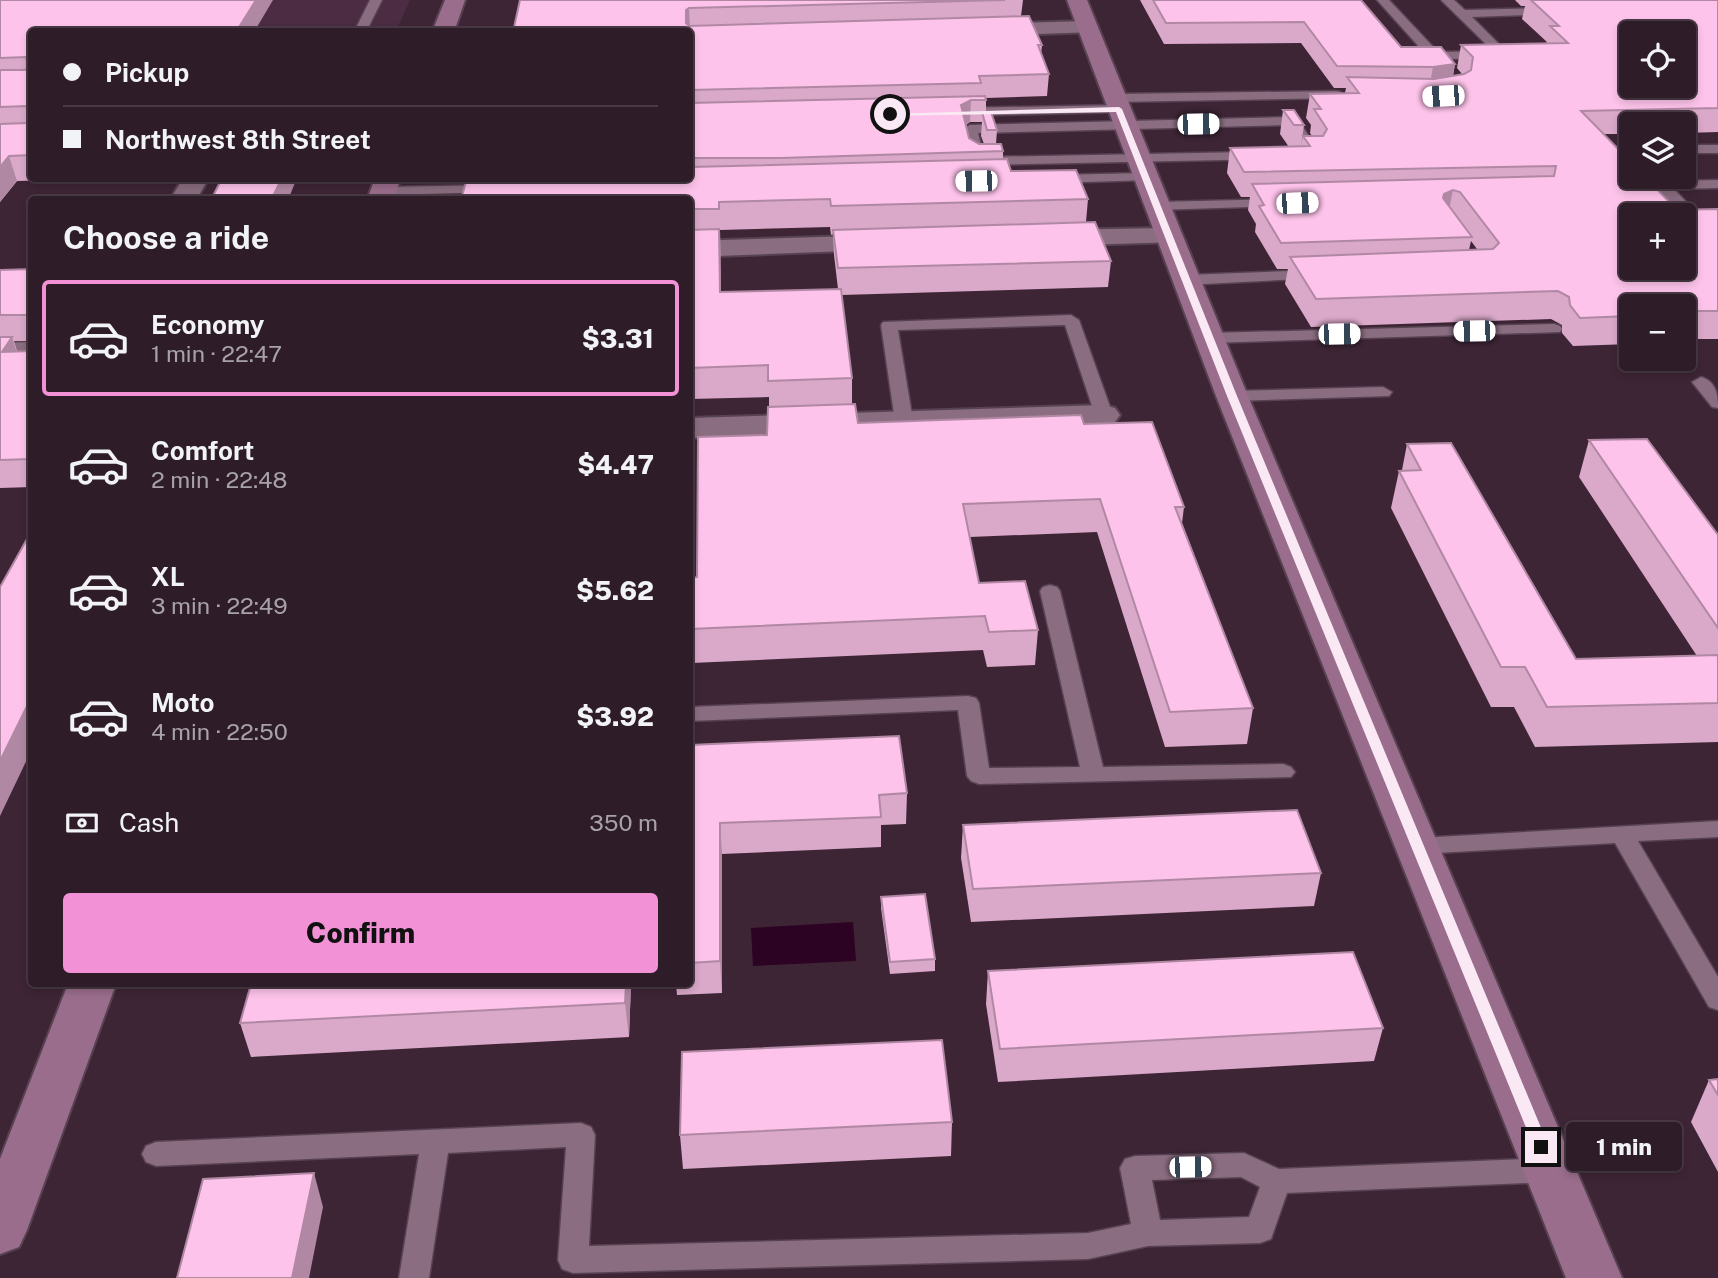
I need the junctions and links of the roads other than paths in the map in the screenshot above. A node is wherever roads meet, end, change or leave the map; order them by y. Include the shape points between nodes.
1 (376, 0) edge
2 (454, 0) edge
3 (1383, 0) edge
4 (1447, 0) edge
5 (1570, 11) edge
6 (1082, 14) edge
7 (1462, 14) junction
8 (362, 28) edge
9 (444, 28) edge
10 (960, 31) edge
11 (1434, 55) junction
12 (1455, 77) edge
13 (1352, 95) edge
14 (1120, 111) junction
15 (940, 113) edge
16 (1696, 149) edge
17 (1718, 149) edge
18 (1040, 180) edge
19 (1696, 183) edge
20 (1718, 184) edge
21 (508, 188) edge
22 (1666, 189) edge
23 (384, 190) edge
24 (1152, 194) junction
25 (1293, 203) edge
26 (1718, 214) edge
27 (1023, 239) edge
28 (906, 242) edge
29 (693, 249) edge
30 (1327, 275) edge
31 (1185, 280) junction
32 (1554, 329) dead end
33 (1209, 338) junction
34 (28, 351) edge
35 (0, 352) edge
36 (1701, 382) dead end
37 (1383, 392) dead end
38 (1232, 396) junction
39 (1718, 402) edge
40 (1104, 415) joint
41 (904, 421) junction
42 (693, 428) edge
43 (1050, 591) dead end
44 (693, 714) edge
45 (1283, 772) dead end
46 (1093, 774) junction
47 (1718, 830) edge
48 (1622, 834) junction
49 (1418, 846) junction
50 (91, 987) edge
51 (1718, 1000) edge
52 (435, 1142) junction
53 (156, 1154) dead end
54 (1551, 1170) junction
55 (1276, 1181) junction
56 (0, 1230) edge
57 (1147, 1233) junction
58 (414, 1278) edge
59 (1594, 1278) edge

1 - 8 lane
2 - 9 street
3 - 11 lane
4 - 7 lane
5 - 7 lane
6 - 10 street
6 - 14 street
7 - 11 lane via 1503,54
11 - 12 lane
13 - 14 lane
14 - 15 lane
14 - 24 street
14 - 24 lane via 970,128 978,161
14 - 24 lane via 1292,121 1314,155
16 - 17 lane
18 - 24 lane
19 - 20 lane
21 - 23 lane
22 - 26 lane via 1690,215
24 - 25 lane
24 - 27 street
24 - 31 street
28 - 29 street
30 - 31 lane
31 - 33 street
32 - 33 lane
33 - 38 street
34 - 35 street
36 - 39 lane
37 - 38 lane
38 - 49 street
40 - 41 street
40 - 41 lane via 1071,320 889,326
41 - 42 street
43 - 46 lane
44 - 46 lane via 968,703 979,776
45 - 46 lane
47 - 48 lane
48 - 49 lane
48 - 51 lane
49 - 54 street
50 - 56 street
52 - 53 lane
52 - 57 lane via 581,1135 573,1260 1088,1246
52 - 58 lane
54 - 55 lane
54 - 59 street
55 - 57 lane via 1260,1230
55 - 57 lane via 1244,1165 1135,1168

